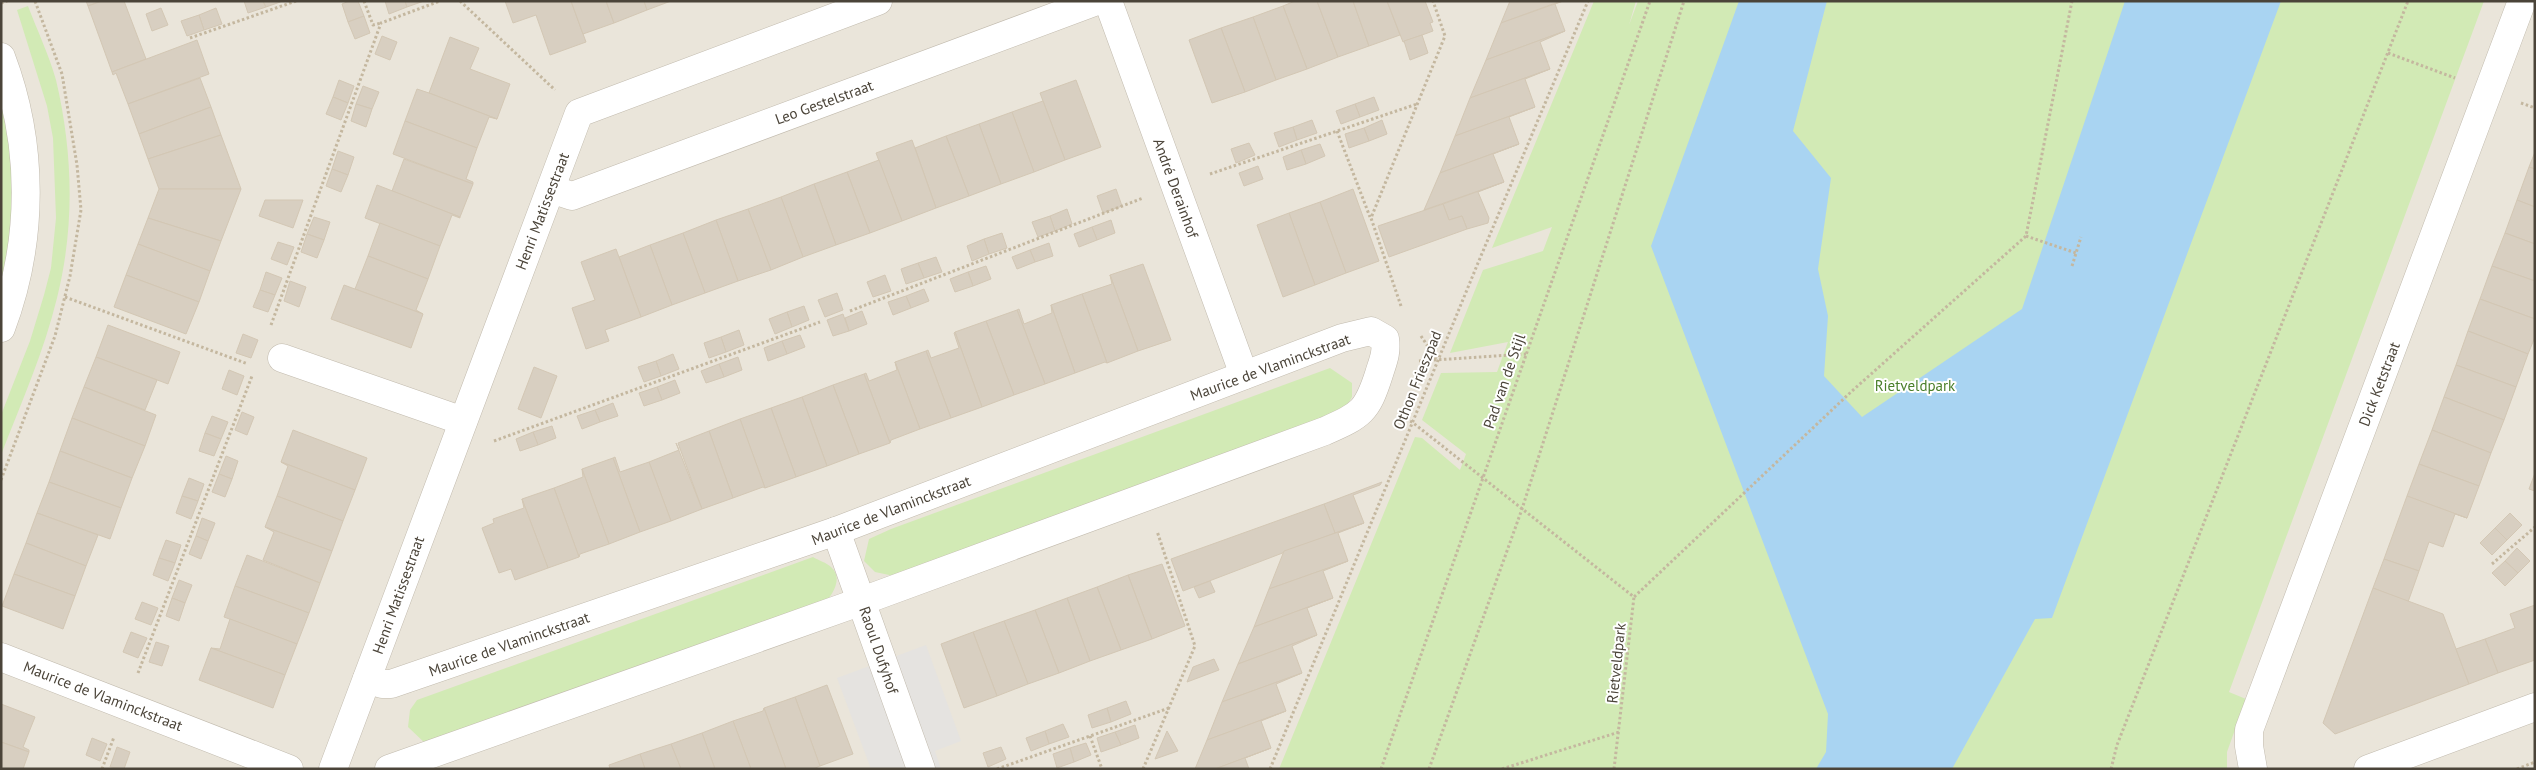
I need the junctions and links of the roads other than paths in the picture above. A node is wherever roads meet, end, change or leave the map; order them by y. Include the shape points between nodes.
1 (1097, 1) edge
2 (1108, 1) edge
3 (2522, 1) edge
4 (870, 3) edge
5 (1, 57) edge
6 (551, 190) junction
7 (1, 328) edge
8 (282, 358) road end
9 (1244, 376) junction
10 (463, 421) junction
11 (836, 531) junction
12 (862, 601) junction
13 (1, 657) edge
14 (367, 679) junction
15 (2535, 708) edge
16 (289, 769) edge
17 (333, 769) edge
18 (389, 769) edge
19 (921, 769) edge
20 (2253, 769) edge
21 (2368, 769) edge

1 - 6 street, Leo Gestelstraat via 572,196
2 - 9 street, André Derainhof
3 - 20 street, Dick Ketstraat via 2248,730
4 - 6 street, Henri Matissestraat via 579,112
5 - 7 street via 20,124 26,170 23,246 17,279
6 - 10 street, Henri Matissestraat
8 - 10 street
9 - 11 street, Maurice de Vlaminckstraat
9 - 12 street, Maurice de Vlaminckstraat via 1342,338 1371,331 1385,340 1387,352 1370,402 1351,420
10 - 14 street, Henri Matissestraat
11 - 12 street, Raoul Dufyhof
11 - 14 street, Maurice de Vlaminckstraat via 392,684
12 - 18 street, Maurice de Vlaminckstraat
12 - 19 street, Raoul Dufyhof
13 - 16 street, Maurice de Vlaminckstraat
14 - 17 street, Henri Matissestraat
15 - 21 street

